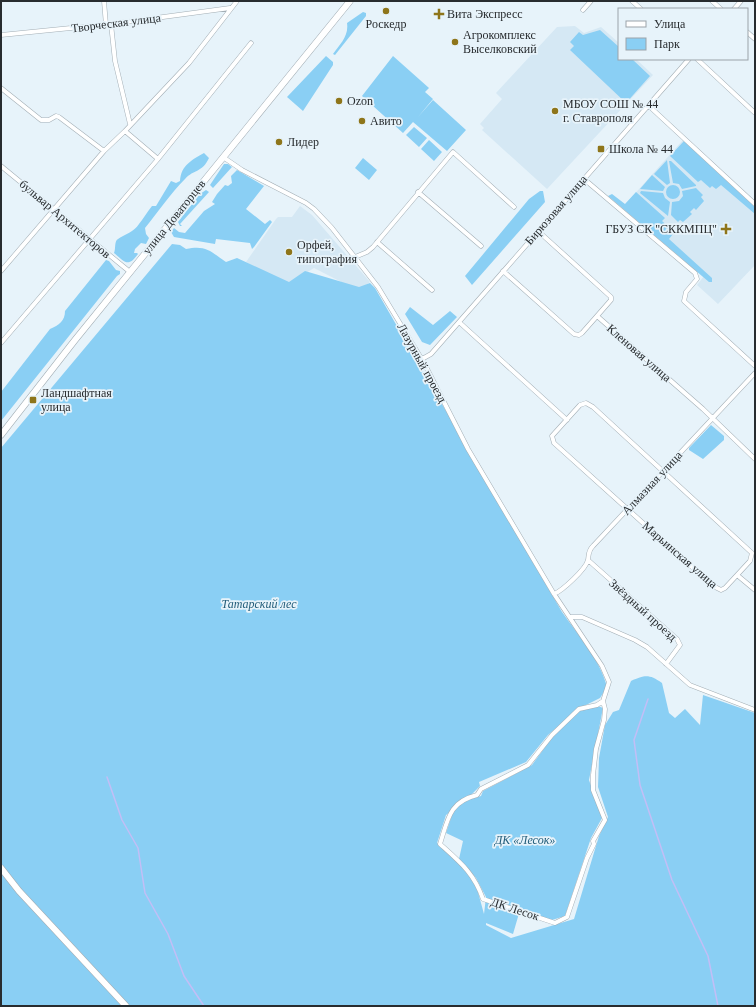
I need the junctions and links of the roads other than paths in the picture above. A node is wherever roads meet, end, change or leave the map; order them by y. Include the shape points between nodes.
1 (104, 1) edge
2 (237, 1) edge
3 (350, 1) edge
4 (592, 1) edge
5 (632, 1) edge
6 (230, 8) junction
7 (640, 8) edge
8 (583, 10) dead end
9 (108, 24) junction
10 (1, 35) edge
11 (251, 43) dead end
12 (688, 60) edge
13 (698, 60) edge
14 (1, 88) edge
15 (649, 106) junction
16 (755, 113) edge
17 (130, 124) junction
18 (125, 131) junction
19 (104, 151) junction
20 (223, 157) junction
21 (158, 159) junction
22 (1, 166) edge
23 (584, 179) junction
24 (418, 192) junction
25 (755, 204) edge
26 (514, 206) dead end
27 (54, 210) junction
28 (538, 231) junction
29 (90, 240) junction
30 (377, 242) junction
31 (481, 246) dead end
32 (355, 257) junction
33 (1, 271) edge
34 (504, 271) junction
35 (130, 272) junction
36 (432, 290) dead end
37 (597, 316) junction
38 (459, 322) junction
39 (1, 343) edge
40 (422, 359) junction
41 (755, 366) edge
42 (755, 372) edge
43 (712, 419) junction
44 (567, 420) junction
45 (1, 435) edge
46 (755, 459) edge
47 (663, 472) junction
48 (629, 510) junction
49 (588, 560) junction
50 (737, 575) junction
51 (755, 590) edge
52 (554, 594) junction
53 (570, 617) junction
54 (666, 664) junction
55 (603, 701) junction
56 (755, 710) edge
57 (1, 868) edge
58 (126, 1006) edge

1 - 9 street
2 - 6 street
3 - 20 main road, улица Доваторцев
4 - 8 street
5 - 7 street
6 - 9 street, Творческая улица
6 - 17 street via 188,63
9 - 10 street, Творческая улица
9 - 17 street
11 - 21 street
12 - 15 street, Бирюзовая улица
13 - 16 street
14 - 19 street via 41,120 59,117
15 - 23 street, Бирюзовая улица
15 - 25 street
17 - 18 street
18 - 19 street
18 - 21 street
19 - 27 street
20 - 32 street, Лазурный проезд via 242,170 310,206
20 - 35 main road, улица Доваторцев
21 - 29 street
22 - 27 street, бульвар Архитекторов
23 - 28 street, Бирюзовая улица
23 - 41 street via 695,273 697,279 684,295 684,301
24 - 26 street via 453,152
24 - 30 street
24 - 31 street
27 - 29 street, бульвар Архитекторов
27 - 33 street
28 - 34 street, Бирюзовая улица
28 - 37 street via 611,297
29 - 35 street, бульвар Архитекторов
29 - 39 street
30 - 32 street via 367,252
30 - 36 street
32 - 40 street, Лазурный проезд via 378,287
34 - 37 street, Кленовая улица via 574,334 582,333
34 - 38 street, Бирюзовая улица
35 - 45 main road, улица Доваторцев
37 - 43 street, Кленовая улица
38 - 40 street, Бирюзовая улица via 431,354
38 - 44 street
40 - 52 street, Лазурный проезд via 468,449
42 - 43 street, Алмазная улица
43 - 46 street, Кленовая улица
43 - 47 street, Алмазная улица
44 - 47 street, Марьинская улица via 580,405 590,404
44 - 48 street, Марьинская улица via 552,436 554,443
47 - 48 street, Алмазная улица
47 - 50 street, Марьинская улица via 752,553 750,561
48 - 49 street, Алмазная улица via 588,551
48 - 50 street, Марьинская улица via 717,589 726,588
49 - 52 street, Алмазная улица via 562,591
49 - 54 street, Звёздный проезд via 678,639 680,645
50 - 51 street, Марьинская улица
52 - 53 street, Лазурный проезд
53 - 54 street, Звёздный проезд via 582,617 635,640
53 - 55 street, ДК Лесок via 602,666 609,682
54 - 56 street, Звёздный проезд via 690,685
55 - 55 street, ДК Лесок via 604,720 596,749 593,790 605,820 593,841 567,917 555,922 484,899 478,882 440,844 455,805 528,765 552,735 579,709
57 - 58 main road via 19,891

